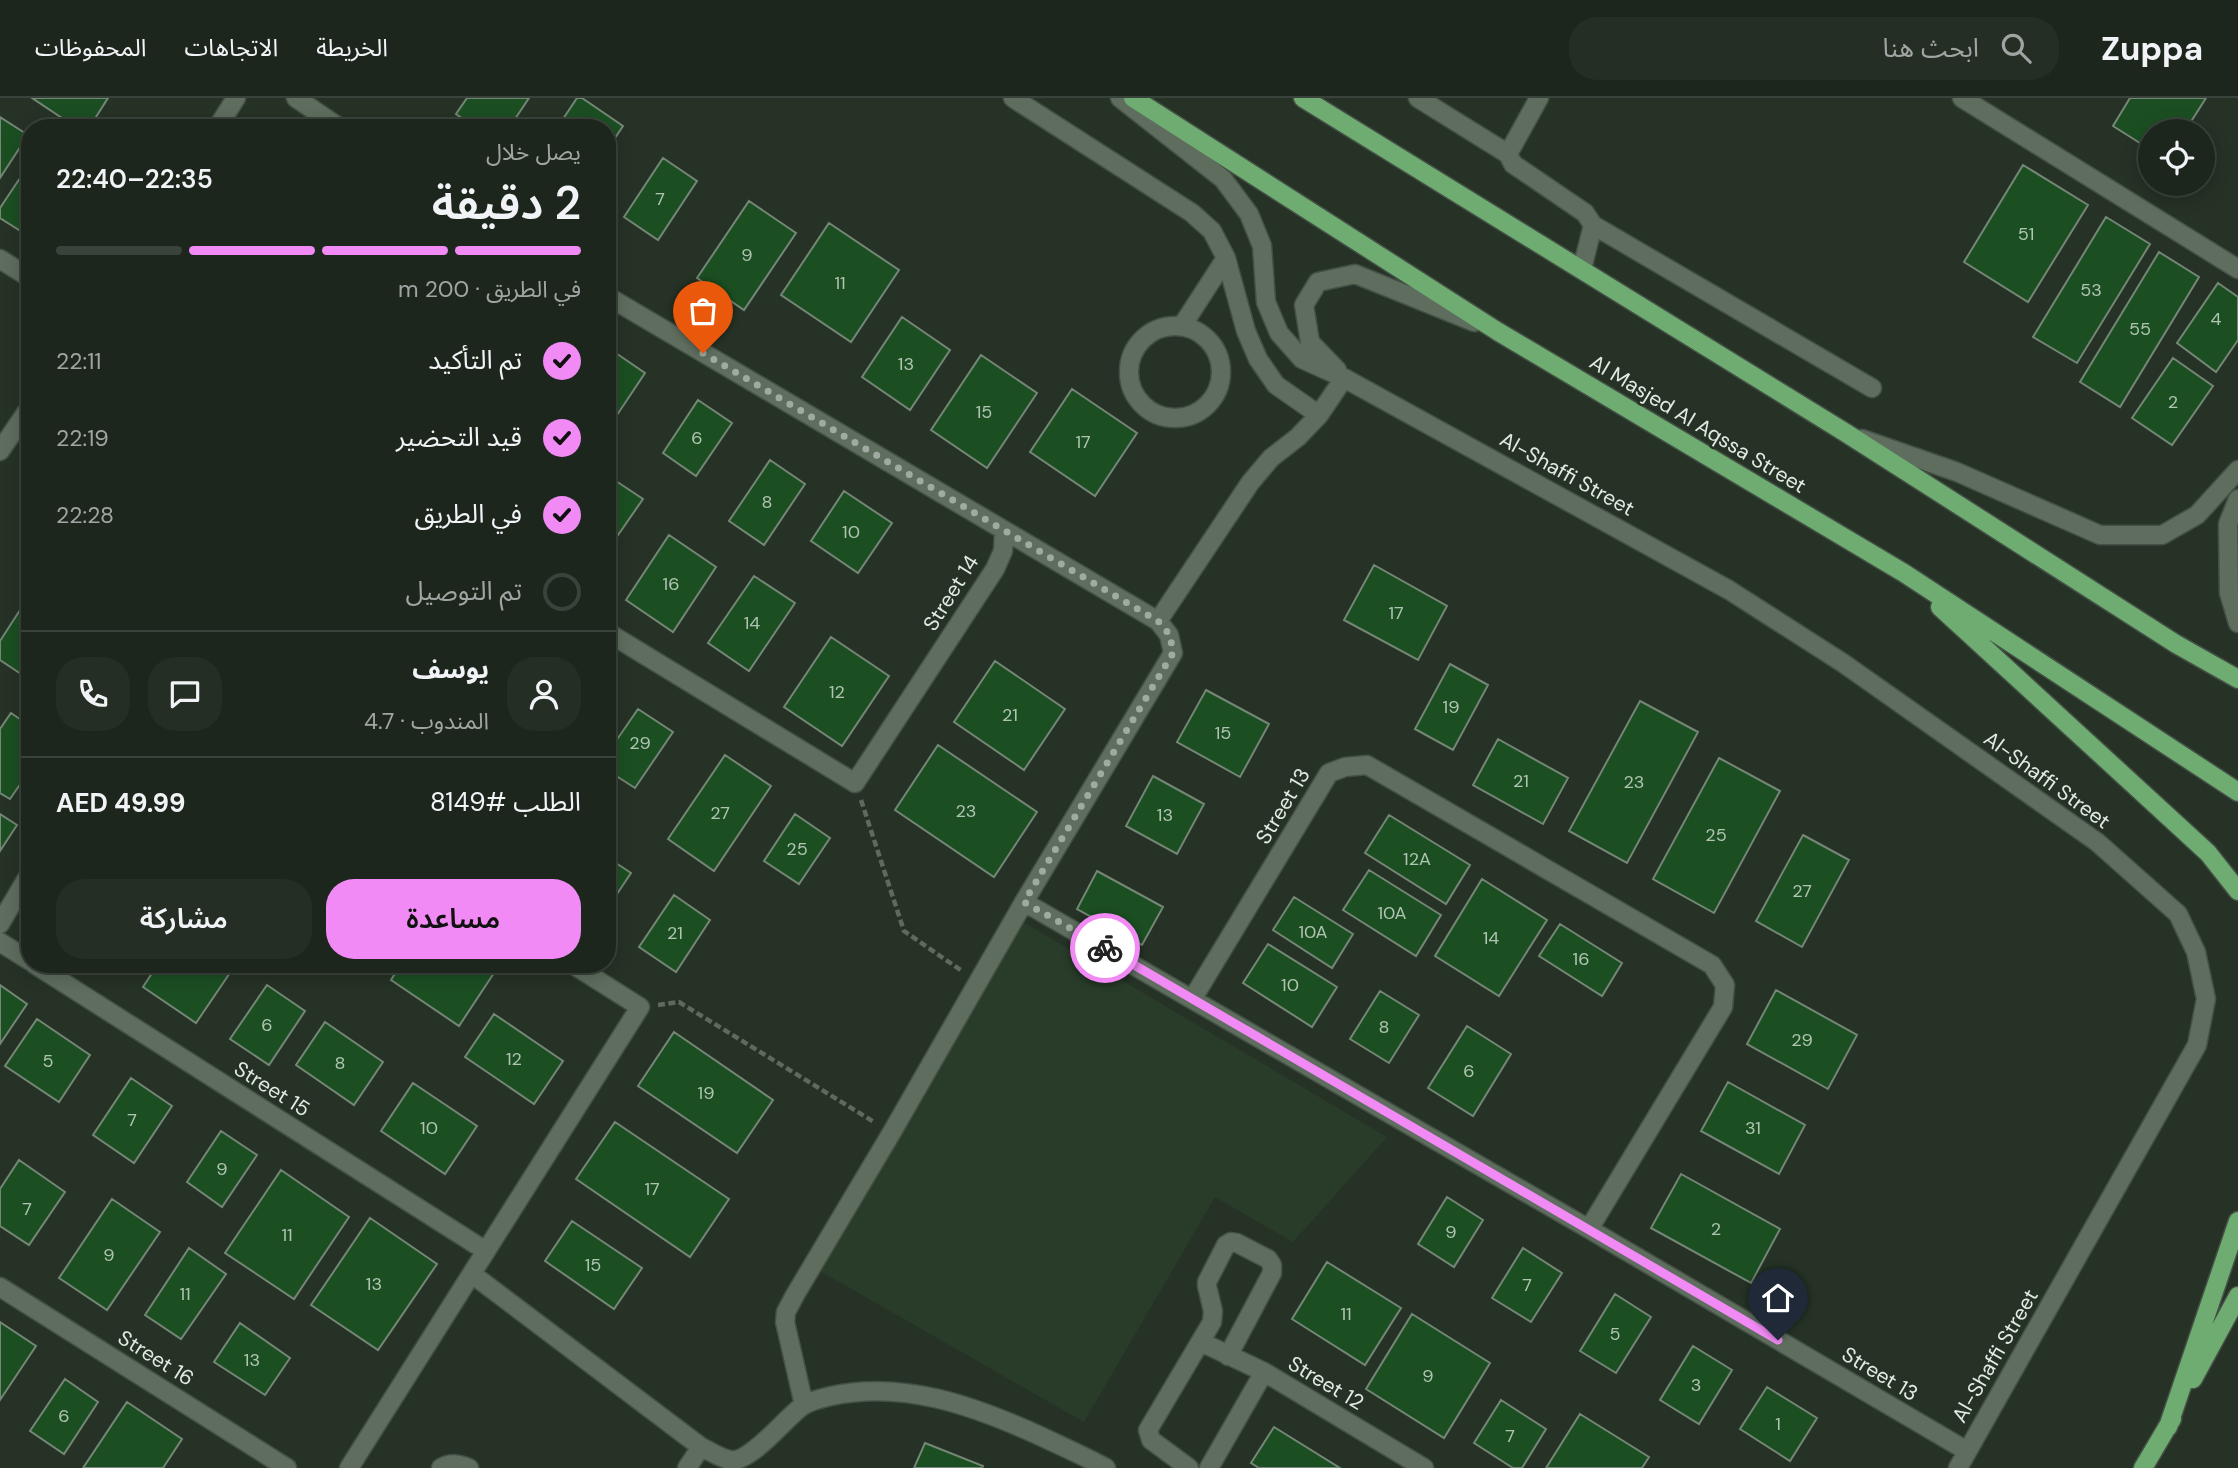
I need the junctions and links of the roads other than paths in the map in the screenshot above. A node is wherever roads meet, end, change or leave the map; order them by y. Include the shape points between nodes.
1 (236, 98) edge
2 (296, 98) edge
3 (1013, 98) edge
4 (1120, 98) edge
5 (1133, 98) edge
6 (1303, 98) edge
7 (1418, 98) edge
8 (1539, 98) edge
9 (1962, 98) edge
10 (222, 119) edge
11 (327, 119) edge
12 (1508, 154) junction
13 (1593, 225) junction
14 (1226, 258) junction
15 (0, 259) edge
16 (1581, 269) junction
17 (2238, 270) edge
18 (21, 272) edge
19 (616, 301) edge
20 (1182, 326) junction
21 (1497, 331) junction
22 (1344, 378) junction
23 (1872, 388) dead end
24 (1319, 415) junction
25 (21, 420) edge
26 (1846, 433) junction
27 (0, 451) edge
28 (2238, 470) edge
29 (2238, 499) edge
30 (1004, 532) junction
31 (1904, 573) junction
32 (1158, 621) junction
33 (2238, 623) edge
34 (616, 637) edge
35 (2238, 679) edge
36 (2238, 792) edge
37 (21, 888) edge
38 (2238, 891) edge
39 (1024, 902) junction
40 (0, 924) edge
41 (0, 942) edge
42 (21, 955) edge
43 (48, 973) edge
44 (586, 973) edge
45 (1193, 998) junction
46 (2238, 1221) edge
47 (1589, 1229) junction
48 (486, 1251) junction
49 (471, 1274) junction
50 (0, 1287) edge
51 (2238, 1296) edge
52 (1201, 1342) junction
53 (1228, 1356) junction
54 (1264, 1372) junction
55 (804, 1405) junction
56 (2168, 1427) junction
57 (701, 1447) junction
58 (1967, 1451) junction
59 (1086, 1463) edge
60 (287, 1468) edge
61 (349, 1468) edge
62 (441, 1468) edge
63 (469, 1468) edge
64 (687, 1468) edge
65 (1106, 1468) edge
66 (1187, 1468) edge
67 (1209, 1468) edge
68 (1424, 1468) edge
69 (1958, 1468) edge
70 (2143, 1468) edge

1 - 10 street
2 - 11 street
3 - 14 street via 1192,213 1212,231
4 - 22 street, Al-Shaffi Street via 1223,179 1249,214 1262,246 1266,302 1279,333 1302,359
5 - 21 main road, Al Masjed Al Aqssa Street
6 - 16 main road
7 - 12 street
8 - 12 street
9 - 17 street
12 - 13 street via 1519,169 1585,212
13 - 16 street
13 - 23 street
14 - 20 street
14 - 24 street via 1258,359 1276,385
15 - 18 street
16 - 26 main road
19 - 30 street
20 - 20 street via 1155,330 1135,349 1130,361 1129,375 1138,400 1160,416 1174,418 1200,411 1217,389 1220,362 1214,349 1195,331
21 - 22 street, Al-Shaffi Street via 1355,274 1318,282 1304,305 1310,342
21 - 31 main road, Al Masjed Al Aqssa Street
22 - 24 street
22 - 58 street, Al-Shaffi Street via 1729,590 1843,663 2086,835 2178,914 2196,953 2206,999 2197,1045
24 - 32 street via 1250,483
25 - 27 street
26 - 28 street via 1957,472 2101,535 2162,535 2197,515
26 - 35 main road
29 - 33 street via 2228,538 2229,593
30 - 32 street
30 - 34 street, Street 14 via 1003,551 995,569 855,783
31 - 36 main road, Al Masjed Al Aqssa Street
31 - 38 main road via 2208,853
32 - 39 street via 1170,635 1173,653
37 - 40 street
39 - 45 street
39 - 55 street via 786,1312 786,1334
41 - 42 street
43 - 48 street, Street 15
44 - 48 street via 640,1007
45 - 47 street, Street 13
45 - 47 street, Street 13 via 1329,773 1367,765 1712,965 1725,985 1723,1007
46 - 56 main road
47 - 58 street, Street 13
48 - 49 street
49 - 57 street
49 - 61 street
50 - 60 street, Street 16
51 - 56 main road
52 - 53 street
52 - 53 street via 1213,1318 1208,1282 1226,1245 1237,1242 1268,1259 1272,1273
52 - 66 street via 1148,1430 1151,1440
53 - 54 street
54 - 67 street, Street 12
54 - 68 street, Street 12
55 - 57 street via 743,1458 732,1461
55 - 59 street via 873,1391 914,1393 1007,1421
56 - 70 main road
57 - 64 street
58 - 69 street, Al-Shaffi Street
59 - 65 street
62 - 63 street via 448,1464

